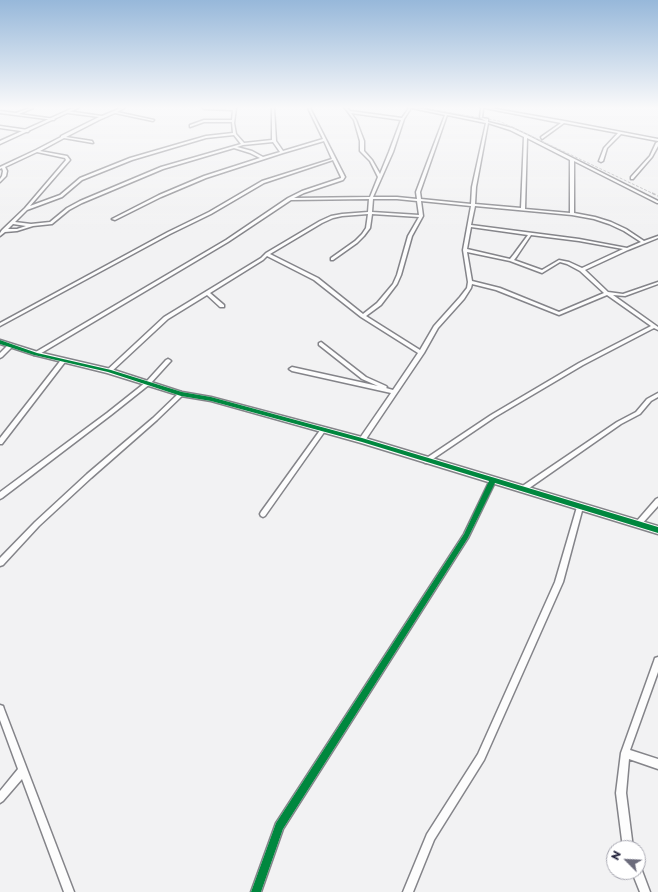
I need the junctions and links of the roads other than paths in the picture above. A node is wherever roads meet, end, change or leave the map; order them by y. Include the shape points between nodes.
1 (163, 150) edge
2 (226, 150) edge
3 (243, 150) edge
4 (290, 150) edge
5 (329, 150) edge
6 (362, 150) edge
7 (392, 150) edge
8 (433, 150) edge
9 (481, 150) edge
10 (525, 150) edge
11 (553, 150) edge
12 (605, 150) edge
13 (654, 150) edge
14 (37, 151) joint
15 (282, 152) joint
16 (262, 158) junction
17 (334, 159) junction
18 (572, 159) junction
19 (601, 161) dead end
20 (1, 167) edge
21 (380, 176) junction
22 (632, 178) dead end
23 (0, 181) edge
24 (371, 198) junction
25 (289, 199) junction
26 (420, 200) junction
27 (658, 202) edge
28 (473, 205) junction
29 (26, 209) junction
30 (523, 209) junction
31 (370, 213) junction
32 (572, 214) junction
33 (421, 216) junction
34 (114, 219) dead end
35 (11, 223) junction
36 (33, 225) junction
37 (470, 226) junction
38 (2, 233) edge
39 (530, 234) junction
40 (658, 237) edge
41 (643, 242) junction
42 (627, 249) junction
43 (465, 250) junction
44 (267, 254) junction
45 (332, 259) dead end
46 (511, 260) junction
47 (582, 270) junction
48 (470, 282) junction
49 (658, 283) edge
50 (207, 293) junction
51 (607, 294) junction
52 (222, 306) dead end
53 (363, 316) junction
54 (0, 326) edge
55 (655, 328) edge
56 (0, 342) edge
57 (321, 344) dead end
58 (10, 346) junction
59 (421, 353) junction
60 (36, 354) junction
61 (0, 356) edge
62 (63, 361) junction
63 (168, 361) dead end
64 (292, 369) dead end
65 (108, 371) junction
66 (148, 383) junction
67 (395, 392) junction
68 (180, 394) junction
69 (658, 395) edge
70 (323, 430) junction
71 (362, 440) junction
72 (0, 442) edge
73 (428, 460) junction
74 (493, 480) junction
75 (524, 489) junction
76 (0, 496) edge
77 (658, 501) edge
78 (580, 507) junction
79 (263, 514) dead end
80 (638, 524) junction
81 (658, 530) edge
82 (0, 563) edge
83 (658, 661) edge
84 (0, 709) edge
85 (625, 753) junction
86 (658, 764) edge
87 (22, 770) junction
88 (0, 798) edge
89 (627, 840) edge
90 (640, 880) edge
91 (67, 890) edge
92 (256, 892) edge
93 (408, 892) edge
94 (645, 892) edge

1 - 29 street via 80,179 61,196
2 - 36 street via 162,168 81,202 51,223
3 - 16 street
4 - 15 street
5 - 17 street
6 - 21 street
7 - 21 street
8 - 26 street via 418,192
9 - 28 street
10 - 30 street
11 - 18 street
12 - 19 street
13 - 22 street
14 - 20 street
14 - 29 street via 66,157 68,160
15 - 16 street
16 - 34 street via 188,184
17 - 25 street via 342,179
17 - 54 street via 263,182
18 - 27 street
18 - 32 street
20 - 23 street via 5,171
21 - 24 street
24 - 25 street
24 - 26 street
24 - 31 street
25 - 60 street via 227,241
26 - 28 street
26 - 33 street
28 - 30 street
28 - 37 street
29 - 35 street
30 - 32 street
31 - 33 street
31 - 44 street via 332,217
31 - 45 street via 368,228 363,235
32 - 41 street via 610,223
33 - 53 street via 410,236 395,284 379,304
35 - 36 street
35 - 38 street
36 - 38 street
37 - 39 street
37 - 43 street
39 - 42 street
39 - 46 street
40 - 41 street
41 - 42 street
42 - 47 street
43 - 46 street
43 - 48 street
44 - 50 street
44 - 53 street via 316,279
46 - 47 street via 542,272 559,261
47 - 51 street
48 - 51 street via 498,289 559,314
48 - 59 street via 462,298 436,327
49 - 51 street via 623,295
50 - 52 street
50 - 65 street via 166,318
51 - 55 street
53 - 59 street
55 - 73 street via 574,368 493,416
56 - 58 street
57 - 67 street via 364,378
58 - 60 street
58 - 61 street
59 - 67 street
60 - 62 street
62 - 65 street
62 - 72 street
63 - 66 street
64 - 67 street
65 - 66 street
66 - 68 street
66 - 76 street
67 - 71 street
68 - 70 street via 212,399
68 - 82 street via 38,524
69 - 75 street via 649,400 638,413 619,423
70 - 71 street
70 - 79 street
71 - 73 street
73 - 74 street
74 - 75 street
74 - 92 street via 466,536 280,826
75 - 78 street
77 - 80 street
78 - 80 street
78 - 93 street via 559,582 481,757 430,837
80 - 81 street
83 - 85 street
84 - 87 street
85 - 86 street
85 - 89 street via 621,794
87 - 88 street
87 - 91 street
90 - 94 street

